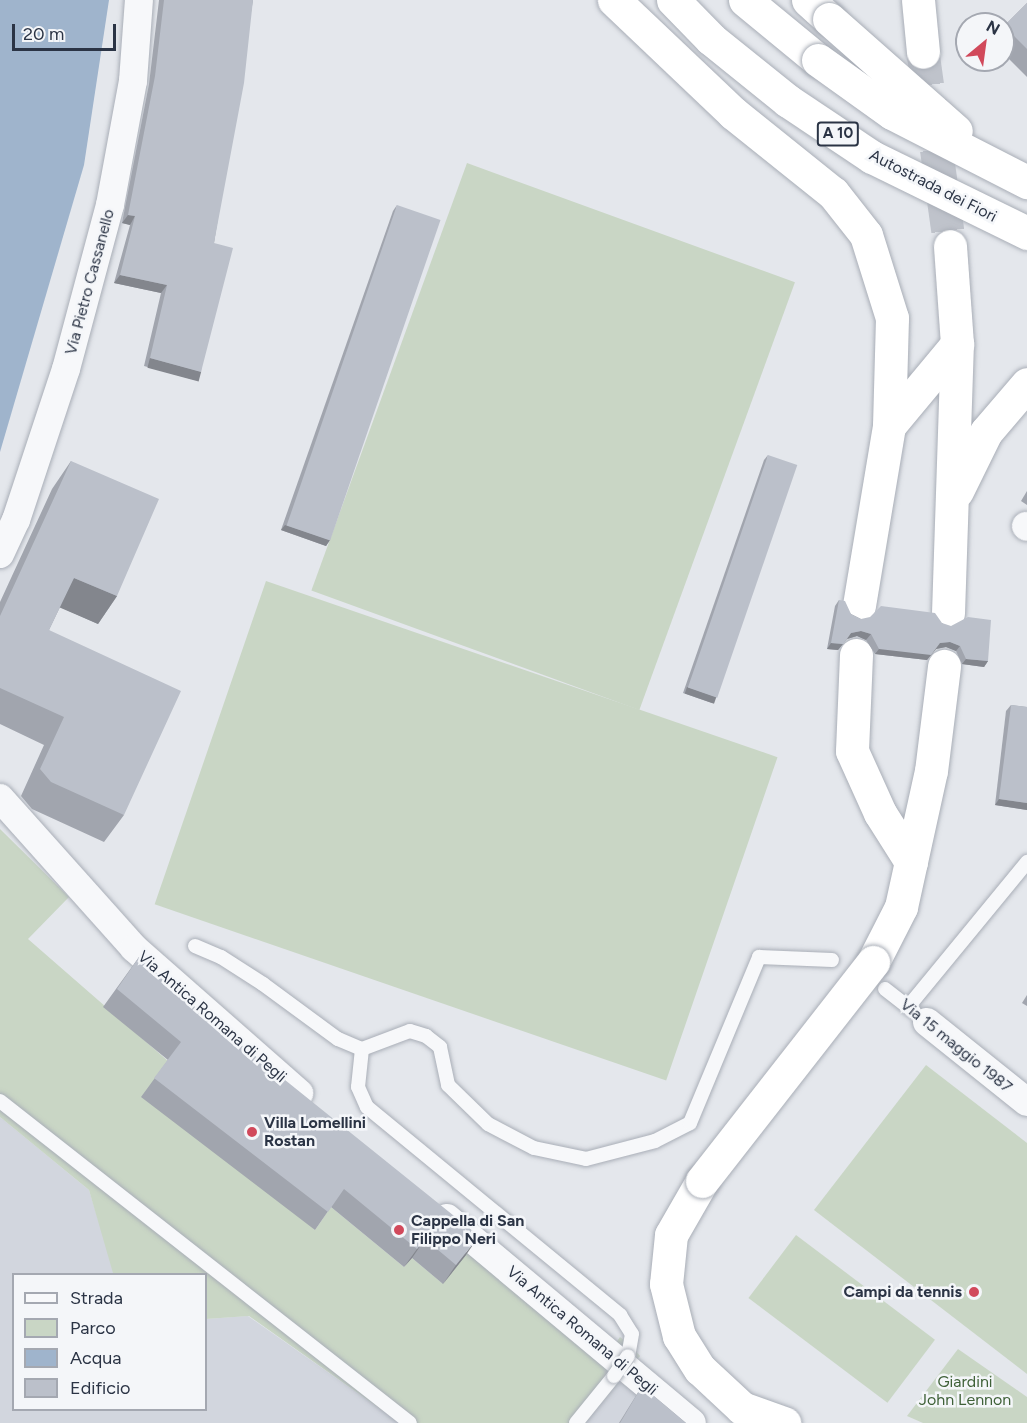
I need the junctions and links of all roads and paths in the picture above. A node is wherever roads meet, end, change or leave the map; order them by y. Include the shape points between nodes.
1 (139, 0) edge
2 (614, 0) edge
3 (673, 0) edge
4 (745, 0) edge
5 (918, 0) edge
6 (818, 10) edge
7 (923, 52) tunnel mouth
8 (1018, 178) edge
9 (1027, 233) edge
10 (950, 246) tunnel mouth
11 (957, 344) junction
12 (1027, 384) edge
13 (889, 426) junction
14 (951, 510) junction
15 (0, 554) edge
16 (859, 606) dead end
17 (948, 613) dead end
18 (856, 655) dead end
19 (944, 666) dead end
20 (0, 798) edge
21 (911, 862) junction
22 (1027, 862) edge
23 (195, 946) dead end
24 (832, 960) dead end
25 (879, 976) junction
26 (917, 1015) junction
27 (362, 1049) junction
28 (0, 1101) edge
29 (1027, 1102) edge
30 (322, 1112) edge
31 (430, 1203) edge
32 (410, 1423) edge
33 (576, 1423) edge
34 (692, 1423) edge
35 (784, 1423) edge

1 - 15 street, Via Pietro Cassanello via 132,81 110,205 66,369 16,520
2 - 13 highway via 733,113 833,193 866,235 892,318
3 - 9 highway, Autostrada dei Fiori / A 10, bridge via 711,39 788,101 872,157
4 - 8 highway, bridge via 818,60 892,113
5 - 7 highway
6 - 8 highway, bridge
10 - 11 highway
11 - 13 highway
11 - 14 highway
12 - 14 highway via 986,432
13 - 16 highway
14 - 17 highway
18 - 21 highway via 852,751 880,813
19 - 21 highway via 931,771
20 - 30 street, Via Antica Romana di Pegli via 134,948
21 - 25 highway
22 - 26 lane
23 - 27 lane via 221,957 338,1039
24 - 27 lane via 759,957 690,1123 654,1141 586,1159 534,1148 488,1124 448,1085 440,1047 426,1036 410,1031
25 - 26 lane, Via 15 maggio 1987
25 - 35 highway, bridge via 702,1181 671,1235 666,1284 680,1336 700,1370 742,1408
26 - 29 street, Via 15 maggio 1987
27 - 33 lane, bridge via 358,1087 366,1107 620,1315 632,1334 628,1356
28 - 32 lane
31 - 34 street, Via Antica Romana di Pegli

